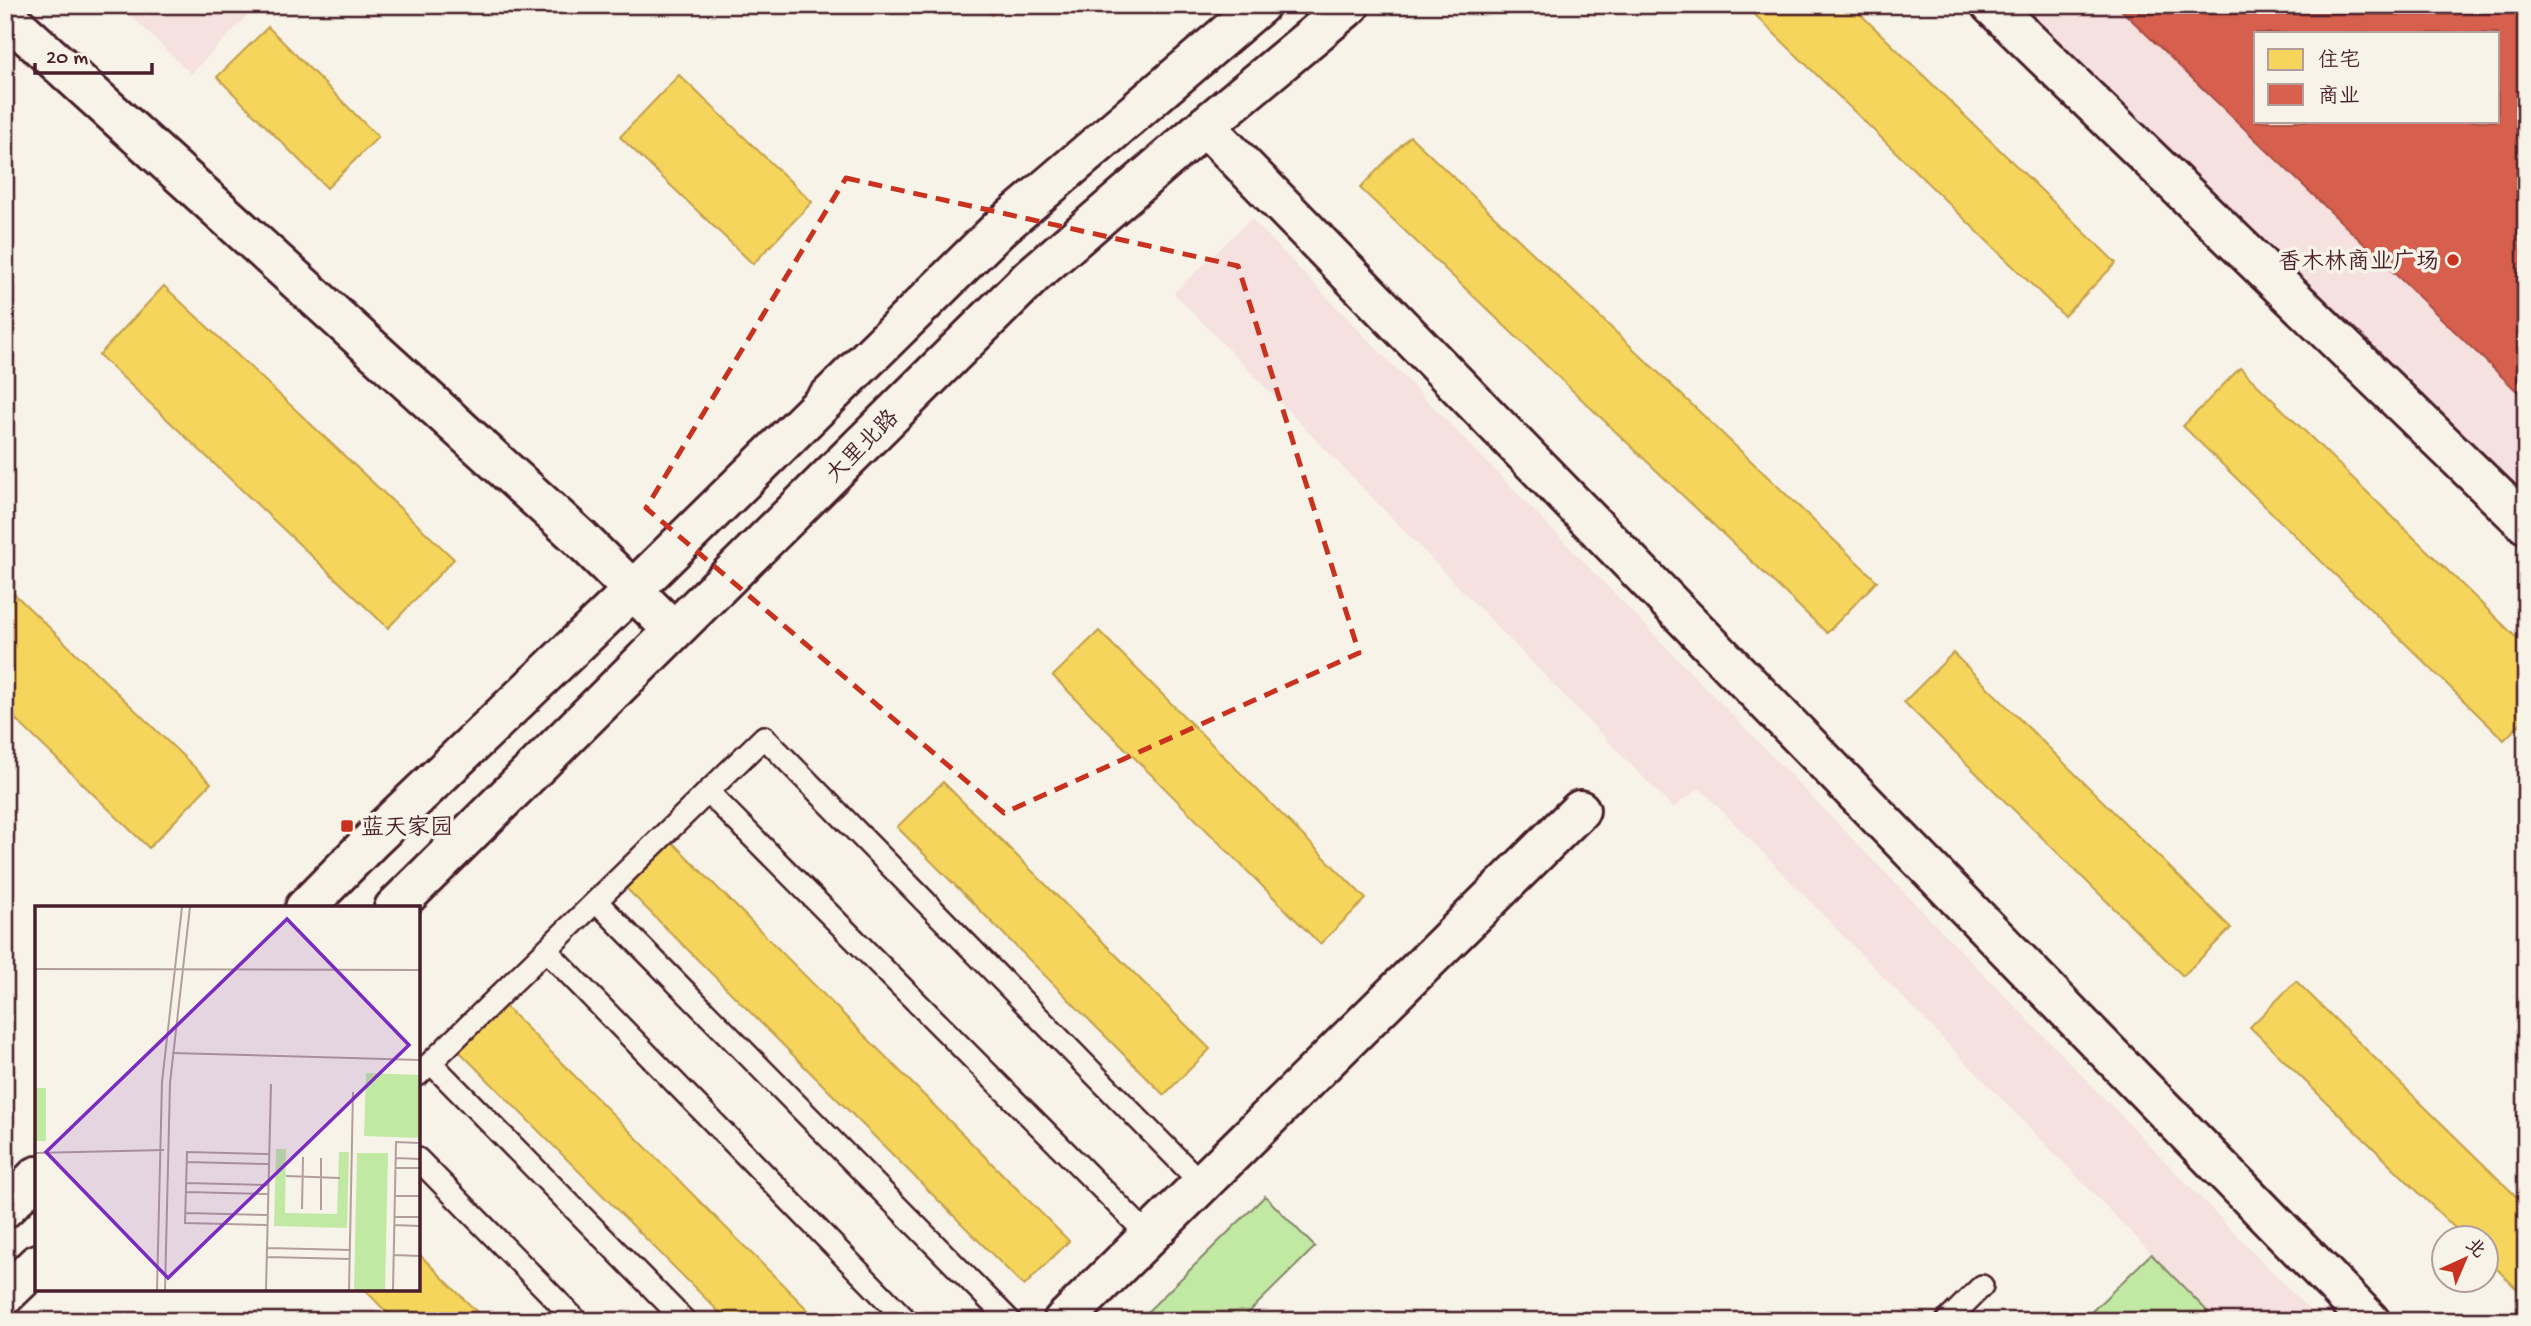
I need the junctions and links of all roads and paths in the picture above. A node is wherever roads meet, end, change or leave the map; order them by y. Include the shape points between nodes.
1 (1260, 5) edge
2 (1350, 5) edge
3 (1991, 5) edge
4 (5, 15) edge
5 (1205, 126) junction
6 (2526, 524) edge
7 (633, 590) junction
8 (673, 630) junction
9 (708, 792) junction
10 (1580, 810) dead end
11 (596, 901) junction
12 (306, 906) edge
13 (396, 906) edge
14 (547, 950) junction
15 (425, 1069) edge
16 (420, 1160) edge
17 (35, 1178) edge
18 (1202, 1184) junction
19 (5, 1208) edge
20 (1149, 1236) junction
21 (35, 1266) edge
22 (1982, 1286) dead end
23 (5, 1295) edge
24 (578, 1321) edge
25 (685, 1321) edge
26 (908, 1321) edge
27 (1010, 1321) edge
28 (1063, 1321) edge
29 (1947, 1321) edge
30 (2370, 1321) edge

1 - 7 street via 1000,228
2 - 5 street, 大里北路
3 - 6 street
4 - 7 street
5 - 8 street, 大里北路 via 1032,276
5 - 30 street
7 - 8 street
7 - 12 street
8 - 13 street, 大里北路
9 - 11 lane
9 - 18 lane via 764,737
9 - 20 lane
10 - 18 street
11 - 14 lane
11 - 27 lane
14 - 15 lane
14 - 26 lane
15 - 25 lane
16 - 24 lane
17 - 19 street
18 - 20 street
20 - 28 street
21 - 23 street
22 - 29 lane

